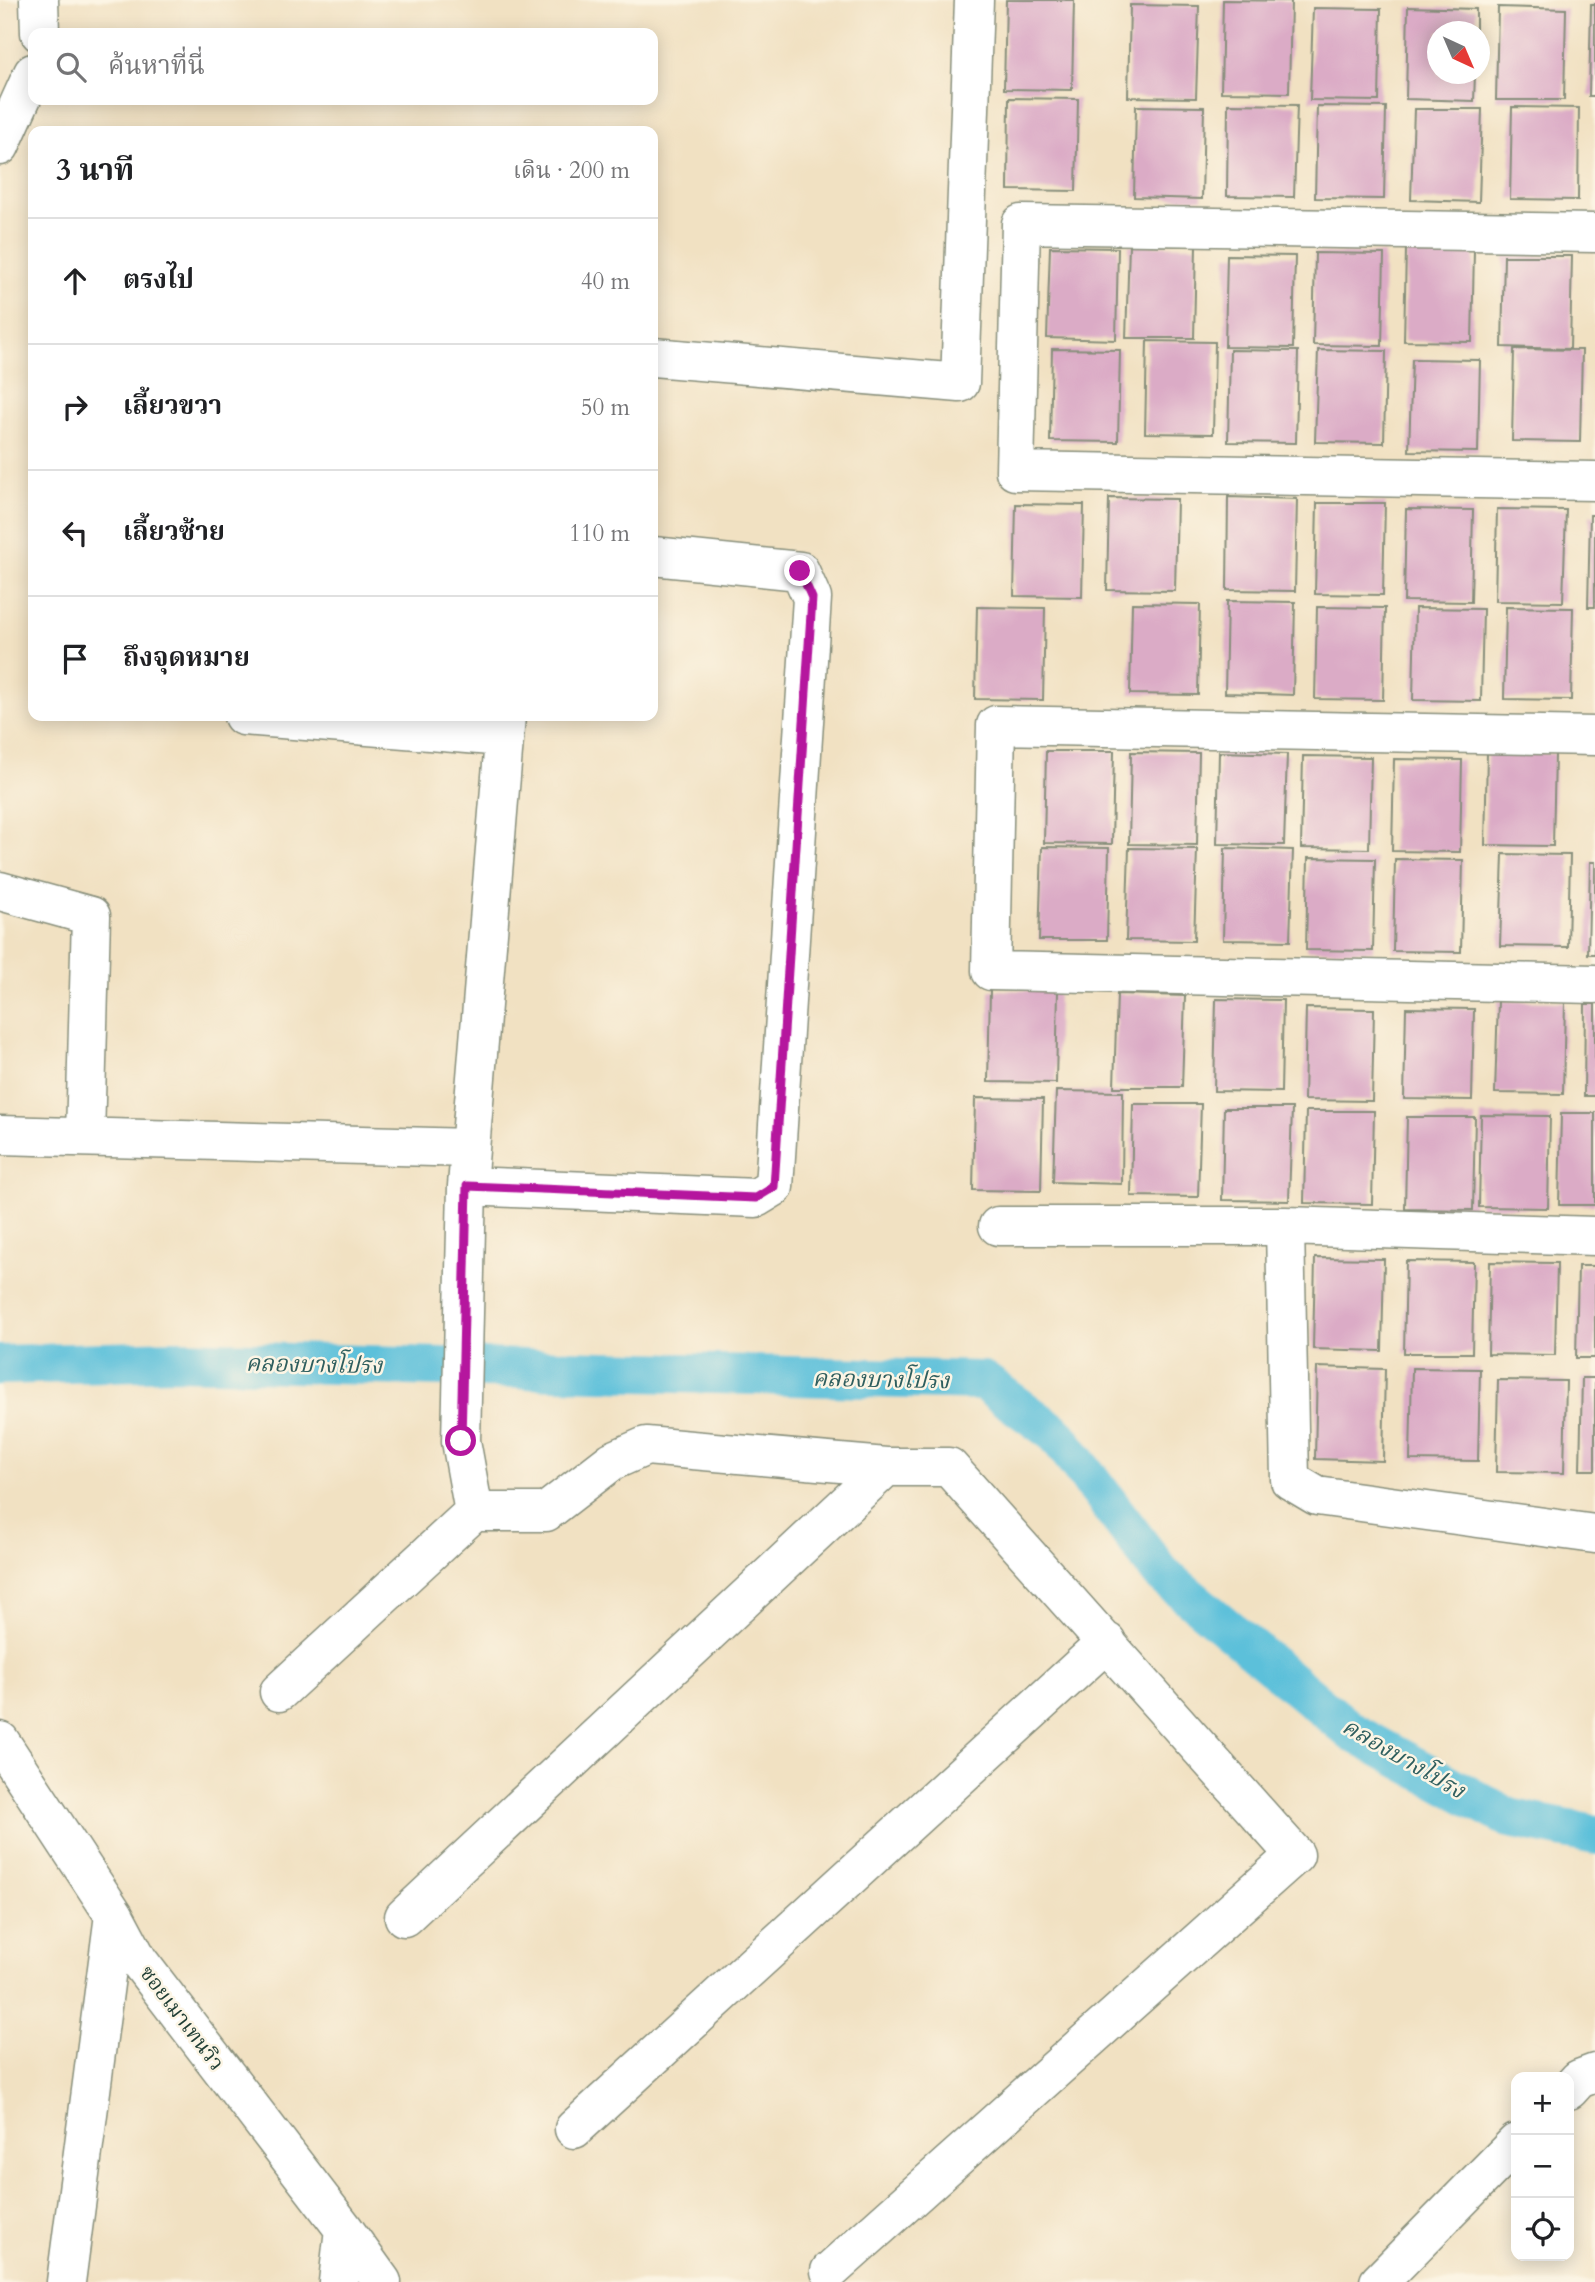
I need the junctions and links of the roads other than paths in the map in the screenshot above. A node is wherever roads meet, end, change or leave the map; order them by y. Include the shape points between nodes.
1 (39, 0) edge
2 (974, 0) edge
3 (40, 28) edge
4 (28, 84) edge
5 (0, 146) edge
6 (1595, 233) edge
7 (658, 358) edge
8 (1595, 481) edge
9 (658, 557) edge
10 (374, 721) edge
11 (505, 726) edge
12 (1595, 736) edge
13 (0, 891) edge
14 (1595, 984) edge
15 (0, 1135) edge
16 (85, 1137) junction
17 (469, 1148) junction
18 (467, 1186) junction
19 (999, 1226) dead end
20 (1285, 1226) junction
21 (1595, 1236) edge
22 (886, 1467) junction
23 (474, 1512) junction
24 (1595, 1534) edge
25 (1107, 1643) junction
26 (279, 1692) dead end
27 (0, 1741) edge
28 (114, 1915) junction
29 (404, 1917) dead end
30 (1595, 2073) edge
31 (1574, 2084) edge
32 (574, 2129) dead end
33 (1511, 2148) edge
34 (344, 2229) junction
35 (830, 2271) dead end
36 (66, 2282) edge
37 (338, 2282) edge
38 (382, 2282) edge
39 (1380, 2282) edge

1 - 3 street
2 - 7 street via 960,383
4 - 5 street
6 - 8 street via 1021,224 1015,471
9 - 18 street via 800,571 812,598 774,1187 756,1198
10 - 11 street
11 - 17 street
12 - 14 street via 996,725 992,971
13 - 16 street via 91,916
15 - 16 street
16 - 17 street
17 - 18 street
18 - 23 street via 461,1441
19 - 20 street
20 - 21 street
20 - 24 street via 1290,1480 1317,1496
22 - 23 street via 646,1446 612,1461 546,1511
22 - 25 street via 949,1467
22 - 29 street
23 - 26 street
25 - 32 street
25 - 35 street via 1295,1855
27 - 28 street, ซอยเมาเทนวิว
28 - 34 street, ซอยเมาเทนวิว via 138,1960
28 - 36 street
30 - 31 street
33 - 39 street
34 - 37 street
34 - 38 street, ซอยเมาเทนวิว

